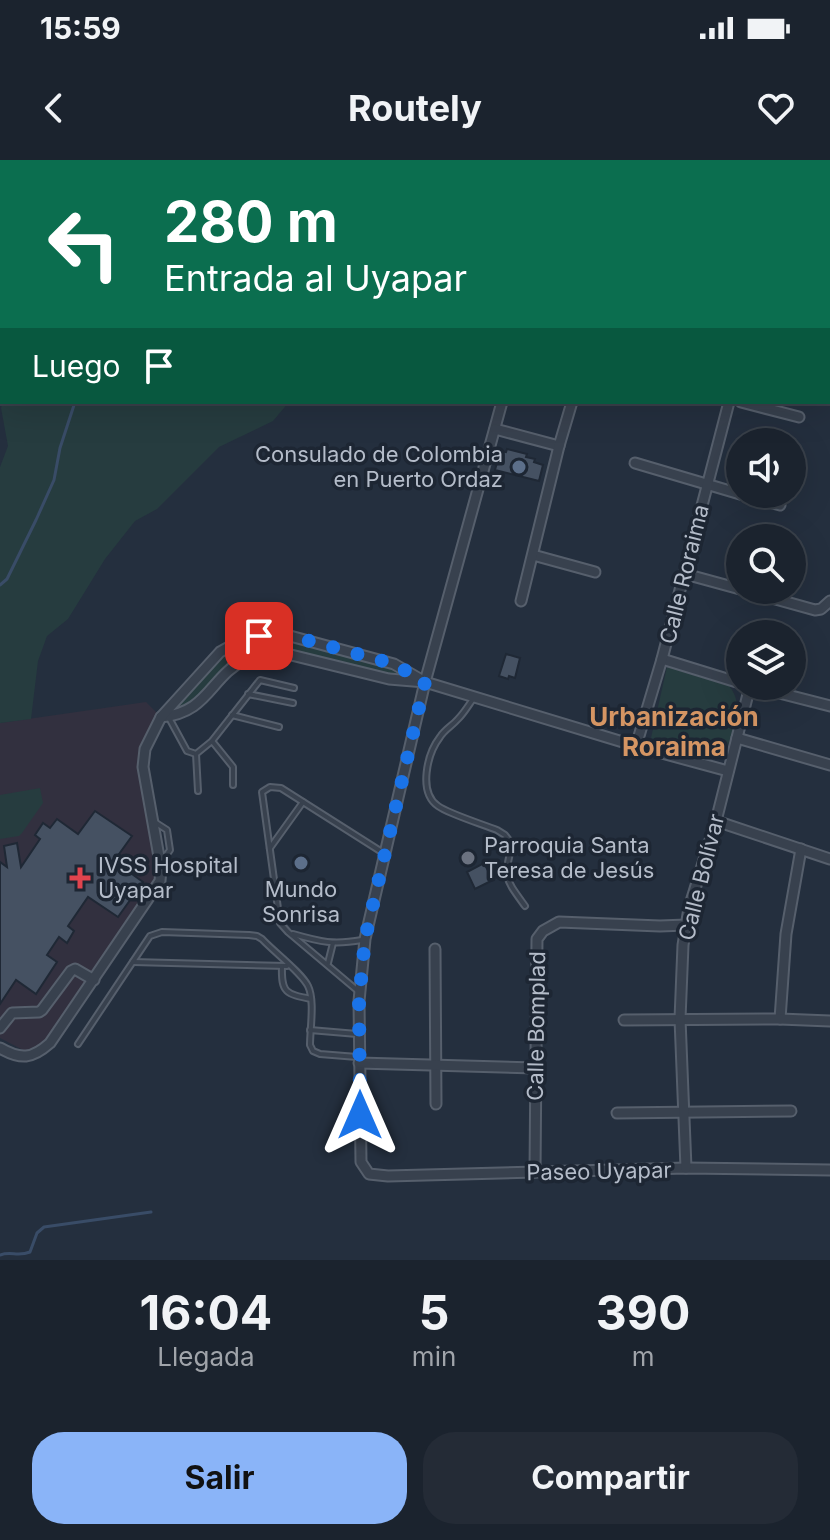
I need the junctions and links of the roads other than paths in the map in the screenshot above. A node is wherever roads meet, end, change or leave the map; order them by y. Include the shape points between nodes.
1 (501, 404) edge
2 (571, 404) edge
3 (728, 404) edge
4 (749, 404) edge
5 (799, 417) dead end
6 (495, 429) junction
7 (559, 446) junction
8 (635, 463) dead end
9 (707, 484) junction
10 (726, 490) edge
11 (533, 555) junction
12 (595, 572) dead end
13 (685, 574) junction
14 (726, 586) edge
15 (521, 601) dead end
16 (830, 601) edge
17 (793, 604) edge
18 (662, 659) junction
19 (726, 679) edge
20 (425, 682) junction
21 (294, 688) dead end
22 (248, 694) junction
23 (475, 697) junction
24 (747, 700) edge
25 (806, 700) edge
26 (293, 703) dead end
27 (830, 706) edge
28 (232, 715) junction
29 (164, 717) junction
30 (279, 727) dead end
31 (737, 738) junction
32 (212, 741) junction
33 (636, 746) junction
34 (196, 754) junction
35 (830, 765) edge
36 (728, 771) junction
37 (233, 785) dead end
38 (198, 791) dead end
39 (303, 802) junction
40 (716, 821) junction
41 (270, 848) junction
42 (801, 849) junction
43 (385, 854) junction
44 (830, 859) edge
45 (525, 906) dead end
46 (686, 925) junction
47 (290, 933) junction
48 (365, 939) junction
49 (333, 943) junction
50 (435, 949) dead end
51 (133, 962) junction
52 (328, 963) junction
53 (282, 966) junction
54 (289, 966) junction
55 (94, 980) junction
56 (360, 992) junction
57 (311, 999) junction
58 (680, 1019) junction
59 (780, 1019) junction
60 (624, 1020) dead end
61 (830, 1021) edge
62 (0, 1028) edge
63 (310, 1030) junction
64 (359, 1034) junction
65 (78, 1044) dead end
66 (0, 1048) edge
67 (359, 1060) junction
68 (435, 1066) junction
69 (535, 1068) junction
70 (436, 1104) dead end
71 (791, 1111) dead end
72 (617, 1113) dead end
73 (685, 1113) junction
74 (686, 1168) junction
75 (830, 1170) edge
76 (535, 1172) junction

1 - 6 street
2 - 7 street
3 - 9 street, Calle Roraima
4 - 5 street
6 - 7 street
6 - 20 street
7 - 11 street
8 - 9 street
9 - 10 street
9 - 13 street, Calle Roraima
11 - 12 street
11 - 15 street
13 - 14 street
13 - 18 street, Calle Roraima
16 - 17 street via 815,610
18 - 19 street
18 - 33 street, Calle Roraima
20 - 23 street
20 - 29 street via 271,653 246,659 196,705
20 - 29 street via 394,664 290,636 259,636 220,652
20 - 43 street
21 - 22 lane via 261,679
22 - 26 lane
22 - 28 lane
23 - 33 street
23 - 45 lane via 437,740 426,787 439,807 505,835 512,844 508,882
24 - 31 street, Calle Bolívar
25 - 27 street
28 - 30 lane
28 - 32 lane
29 - 34 lane via 187,751
29 - 55 street via 143,758 160,881
31 - 35 street
31 - 36 street, Calle Bolívar
32 - 34 lane
32 - 37 lane via 233,767
33 - 36 street
34 - 38 lane
36 - 40 street, Calle Bolívar
39 - 41 lane
39 - 41 lane via 281,788 262,792
39 - 43 lane
40 - 42 street
40 - 46 street, Calle Bolívar
41 - 47 lane via 280,923
42 - 44 street
42 - 59 street via 786,934
43 - 48 street
46 - 58 street, Calle Bolívar
46 - 69 street, Calle Bomplad via 559,922 543,931 537,939
47 - 49 lane
47 - 52 lane
48 - 49 lane
48 - 56 street
49 - 52 lane
50 - 68 street
51 - 53 lane
51 - 54 lane via 150,936 162,932 257,936
51 - 65 lane
52 - 56 lane
53 - 54 lane
53 - 57 lane via 284,990
54 - 57 lane via 303,979
55 - 62 street via 71,971 42,1010 12,1013
55 - 66 street via 43,1049 18,1056
56 - 64 street
57 - 63 lane
58 - 59 street
58 - 60 street
58 - 73 street, Calle Bolívar
59 - 61 street
63 - 64 lane
63 - 67 lane via 313,1051
64 - 67 street
67 - 68 street
67 - 76 street, Paseo Uyapar via 361,1162 369,1174
68 - 69 street
68 - 70 street
69 - 76 street, Calle Bomplad
71 - 73 street
72 - 73 street
73 - 74 street, Calle Bolívar
74 - 75 street, Paseo Uyapar
74 - 76 street, Paseo Uyapar

